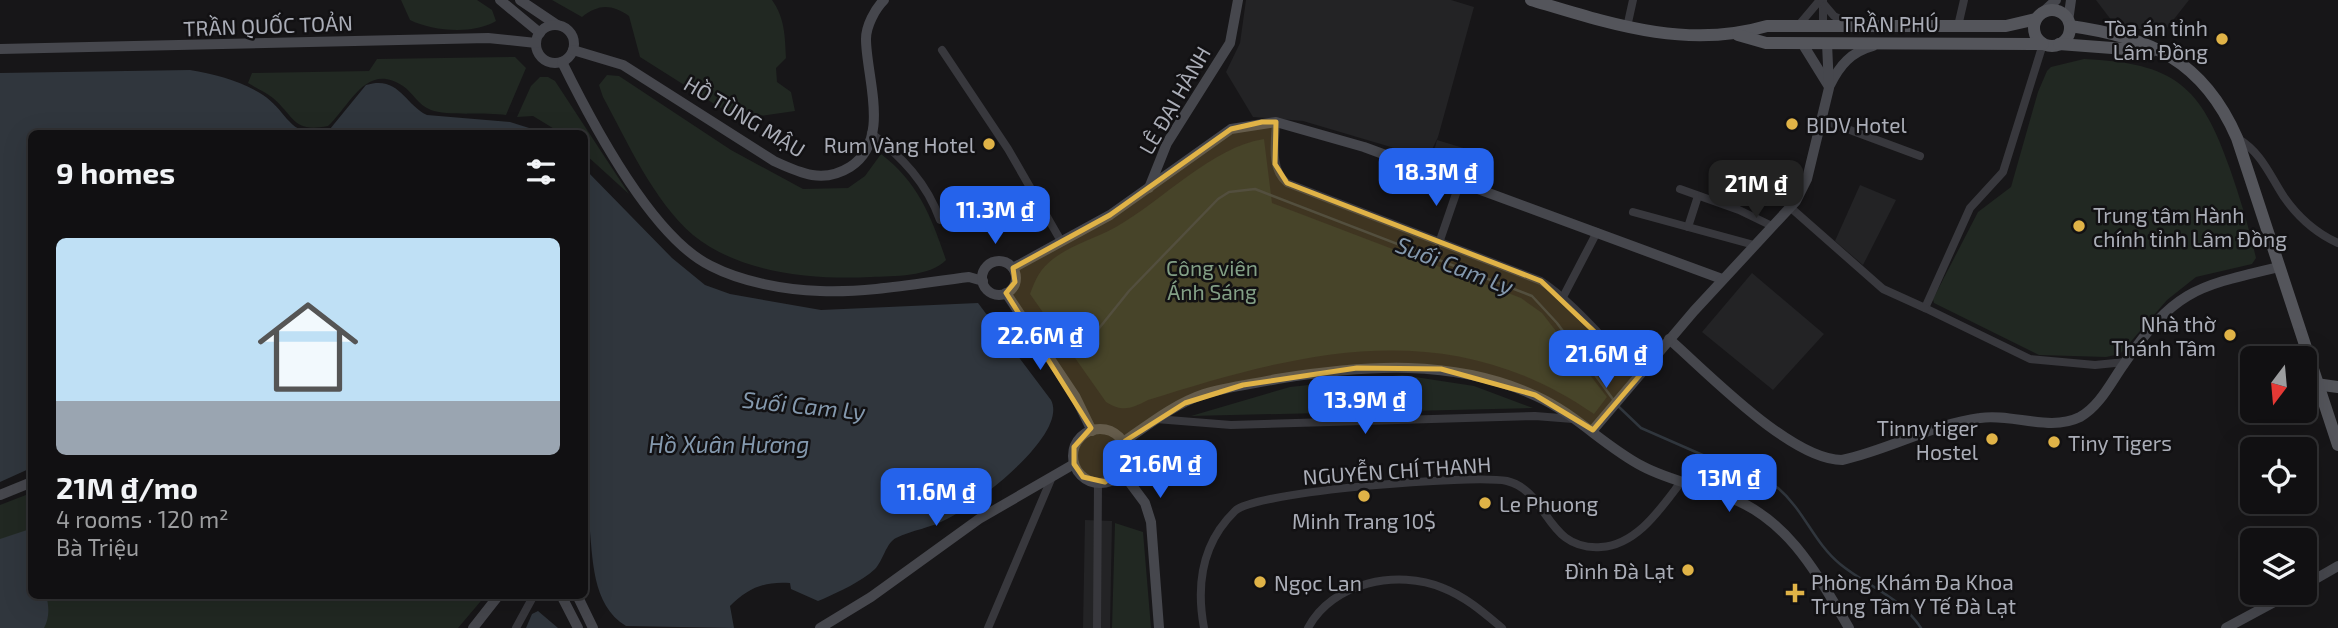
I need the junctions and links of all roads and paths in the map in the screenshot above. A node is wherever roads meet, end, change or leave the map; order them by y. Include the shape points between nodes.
1 (500, 0) edge
2 (520, 0) edge
3 (884, 0) edge
4 (1238, 0) edge
5 (1531, 0) edge
6 (1633, 0) edge
7 (1964, 0) edge
8 (2056, 0) edge
9 (2071, 0) edge
10 (1822, 1) edge
11 (2038, 17) junction
12 (2069, 24) junction
13 (557, 25) junction
14 (1798, 26) junction
15 (1823, 26) junction
16 (1862, 26) junction
17 (1958, 26) junction
18 (1627, 27) junction
19 (1737, 35) junction
20 (538, 38) junction
21 (1802, 43) junction
22 (1828, 43) junction
23 (1886, 43) junction
24 (2043, 44) junction
25 (2059, 44) junction
26 (0, 49) edge
27 (573, 50) junction
28 (942, 50) dead end
29 (2159, 52) junction
30 (562, 62) junction
31 (1829, 88) junction
32 (1823, 120) junction
33 (1276, 122) junction
34 (871, 133) junction
35 (2237, 138) junction
36 (1920, 156) dead end
37 (1460, 182) junction
38 (1680, 189) dead end
39 (1148, 190) junction
40 (1698, 196) junction
41 (1791, 208) junction
42 (1633, 212) dead end
43 (940, 220) dead end
44 (1772, 226) junction
45 (1688, 228) junction
46 (1597, 232) junction
47 (1061, 241) junction
48 (1438, 243) junction
49 (2338, 243) edge
50 (1754, 245) junction
51 (2279, 267) junction
52 (1013, 268) junction
53 (1722, 279) junction
54 (983, 281) junction
55 (1006, 293) junction
56 (1563, 297) junction
57 (1925, 309) junction
58 (1669, 339) junction
59 (2304, 346) edge
60 (2125, 362) junction
61 (1636, 379) junction
62 (2317, 384) edge
63 (2317, 387) edge
64 (2338, 387) edge
65 (1156, 419) junction
66 (1578, 419) junction
67 (1593, 430) junction
68 (1092, 431) junction
69 (1122, 443) junction
70 (2338, 445) edge
71 (1074, 464) junction
72 (1122, 472) junction
73 (1052, 477) junction
74 (1681, 482) junction
75 (1098, 483) junction
76 (28, 484) edge
77 (0, 495) edge
78 (2338, 566) edge
79 (2317, 578) edge
80 (496, 599) edge
81 (532, 599) edge
82 (563, 599) edge
83 (579, 599) edge
84 (2269, 605) edge
85 (473, 628) edge
86 (516, 628) edge
87 (578, 628) edge
88 (593, 628) edge
89 (820, 628) edge
90 (988, 628) edge
91 (1097, 628) edge
92 (1159, 628) edge
93 (1204, 628) edge
94 (1308, 628) edge
95 (1502, 628) edge
96 (1849, 628) edge
97 (2226, 628) edge

1 - 20 main road
2 - 13 main road
3 - 34 main road, HỒ TÙNG MẬU via 872,16 866,37
4 - 39 main road, LÊ ĐẠI HÀNH via 1230,43 1173,133
5 - 18 main road, TRẦN PHÚ
6 - 18 street
7 - 17 street
8 - 11 main road
9 - 12 main road
10 - 14 street
10 - 15 street
10 - 16 street via 1834,16
11 - 12 main road via 2056,11
11 - 17 main road, TRẦN PHÚ via 2006,26
11 - 24 main road via 2034,30
12 - 25 main road via 2067,37
12 - 29 main road via 2128,37
13 - 20 main road via 547,27
13 - 27 main road via 570,33
14 - 15 main road, TRẦN PHÚ
14 - 19 main road, TRẦN PHÚ via 1766,26
15 - 16 main road, TRẦN PHÚ
15 - 22 main road
16 - 17 main road, TRẦN PHÚ
18 - 19 main road, TRẦN PHÚ via 1669,36
19 - 21 main road, TRẦN PHÚ via 1766,43
20 - 26 main road, TRẦN QUỐC TOẢN
20 - 30 main road via 544,60
21 - 22 main road, TRẦN PHÚ
21 - 31 main road
22 - 23 main road, TRẦN PHÚ
22 - 31 main road
23 - 24 main road, TRẦN PHÚ
23 - 31 main road via 1851,55
24 - 25 main road
24 - 57 street via 2003,172 1972,204
25 - 29 main road
27 - 30 main road
27 - 34 main road, HỒ TÙNG MẬU via 622,65 800,173 820,177 840,173 857,162
28 - 47 street via 987,115
29 - 35 main road via 2202,79 2223,107
30 - 54 main road via 622,170 654,214 688,251 709,266 775,285 819,291 969,277
31 - 32 main road
32 - 36 street
32 - 41 main road via 1807,179
33 - 37 main road via 1364,147
33 - 39 main road via 1231,129
33 - 48 street via 1275,164 1287,183
34 - 43 street via 920,181
35 - 49 street via 2261,157 2307,224
35 - 51 main road
37 - 46 main road
37 - 48 street
38 - 40 street
39 - 47 main road
40 - 44 street
40 - 45 street
41 - 44 main road
41 - 57 street via 1883,289
42 - 45 street
44 - 50 main road
45 - 50 street
46 - 53 main road
46 - 56 street
47 - 52 main road
48 - 56 street via 1541,281
50 - 53 main road
51 - 59 main road
51 - 60 main road via 2189,293 2160,316
52 - 54 main road via 999,261 990,264
52 - 55 main road via 1015,282
53 - 58 main road
54 - 55 main road via 992,293
55 - 68 main road via 1075,396
56 - 61 street
57 - 60 street via 2030,359 2095,365
58 - 60 main road via 1782,435 1835,460 1977,418 2046,422 2078,418 2098,401
58 - 61 main road
61 - 67 main road
62 - 64 main road
63 - 70 main road
65 - 66 street via 1231,425 1535,416
65 - 66 main road via 1221,390 1385,366 1441,369 1494,380 1535,395
65 - 69 main road
66 - 67 main road
67 - 74 main road via 1621,454
68 - 69 main road via 1109,432
68 - 71 main road via 1078,440
69 - 72 main road via 1126,457
71 - 73 main road
71 - 75 main road via 1083,477
72 - 75 main road
72 - 92 main road via 1145,503 1151,522
73 - 89 main road via 979,519
73 - 90 street
74 - 93 street, NGUYỄN CHÍ THANH via 1639,531 1618,544 1602,547 1585,547 1557,532 1532,496 1508,481 1298,493 1248,502 1220,530 1203,564 1199,588
74 - 96 main road via 1731,498 1774,522 1813,569
75 - 91 street
76 - 77 main road
78 - 79 main road
80 - 85 main road
81 - 86 street
82 - 87 main road
83 - 88 main road
84 - 97 main road
94 - 95 street via 1330,600 1365,585 1406,580 1428,582 1455,593

